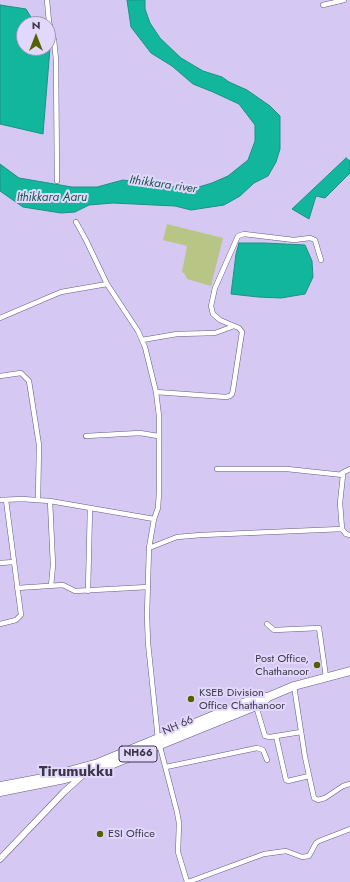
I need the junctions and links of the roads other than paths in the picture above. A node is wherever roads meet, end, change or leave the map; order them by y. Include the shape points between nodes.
1 (47, 0) edge
2 (344, 0) edge
3 (323, 5) dead end
4 (57, 181) dead end
5 (76, 222) dead end
6 (321, 260) dead end
7 (107, 284) junction
8 (0, 318) edge
9 (235, 326) junction
10 (142, 340) junction
11 (0, 376) edge
12 (156, 392) junction
13 (86, 436) dead end
14 (158, 436) junction
15 (217, 469) dead end
16 (350, 469) edge
17 (343, 476) junction
18 (0, 500) edge
19 (6, 500) junction
20 (38, 500) junction
21 (50, 501) junction
22 (90, 508) junction
23 (154, 519) junction
24 (342, 529) junction
25 (350, 535) edge
26 (149, 548) junction
27 (14, 562) junction
28 (0, 563) edge
29 (51, 586) junction
30 (148, 587) junction
31 (17, 588) junction
32 (88, 590) junction
33 (0, 624) edge
34 (267, 624) dead end
35 (350, 671) edge
36 (326, 677) junction
37 (294, 686) junction
38 (268, 697) junction
39 (256, 706) junction
40 (301, 732) junction
41 (276, 736) junction
42 (159, 742) junction
43 (267, 760) dead end
44 (166, 766) junction
45 (84, 774) junction
46 (309, 776) junction
47 (66, 779) junction
48 (350, 784) edge
49 (0, 786) edge
50 (64, 792) junction
51 (350, 829) edge
52 (0, 859) edge
53 (188, 882) edge

1 - 4 street via 56,60
2 - 3 street
5 - 7 street
6 - 9 street via 315,240 310,238 294,240 244,234 238,236 215,288 211,306 215,316
7 - 8 street via 61,292
7 - 10 street
9 - 10 street via 215,333 177,334
9 - 12 street via 242,330 242,334 234,390 230,396
10 - 12 street
11 - 20 street via 21,373 30,381 39,445
12 - 14 street
13 - 14 street via 140,433
14 - 23 street via 159,492
15 - 17 street via 287,469
16 - 17 street via 342,473
17 - 24 street via 340,503
18 - 19 street
19 - 20 street
19 - 27 street
20 - 21 street
21 - 22 street
21 - 29 street via 53,565
22 - 23 street
22 - 32 street
23 - 26 street
24 - 25 street
24 - 26 street via 179,537
26 - 30 street
27 - 28 street
27 - 31 street
29 - 31 street
29 - 32 street via 65,586 75,591
30 - 32 street
30 - 42 street via 148,643
31 - 33 street via 20,617
34 - 36 street via 274,630 319,628
35 - 36 highway, NH 66 / NH66
36 - 37 highway, NH 66 / NH66
37 - 38 highway, NH 66 / NH66
37 - 40 street
38 - 39 highway, NH 66 / NH66
38 - 42 highway, NH 66 / NH66 via 253,699
39 - 41 street via 264,735
39 - 42 highway, NH 66 / NH66
40 - 41 street
40 - 46 street
41 - 46 street via 286,780
42 - 44 street
42 - 45 highway, NH 66 / NH66 via 113,764
42 - 49 highway, NH 66 / NH66 via 98,763 43,778
43 - 44 street via 263,750 257,748
44 - 53 street via 179,823 178,852
45 - 47 highway, NH 66 / NH66
45 - 50 main road
46 - 48 street via 313,796 318,800
47 - 49 highway, NH 66 / NH66
47 - 50 main road
50 - 52 main road
51 - 53 street via 319,841 309,856 286,851 264,854

